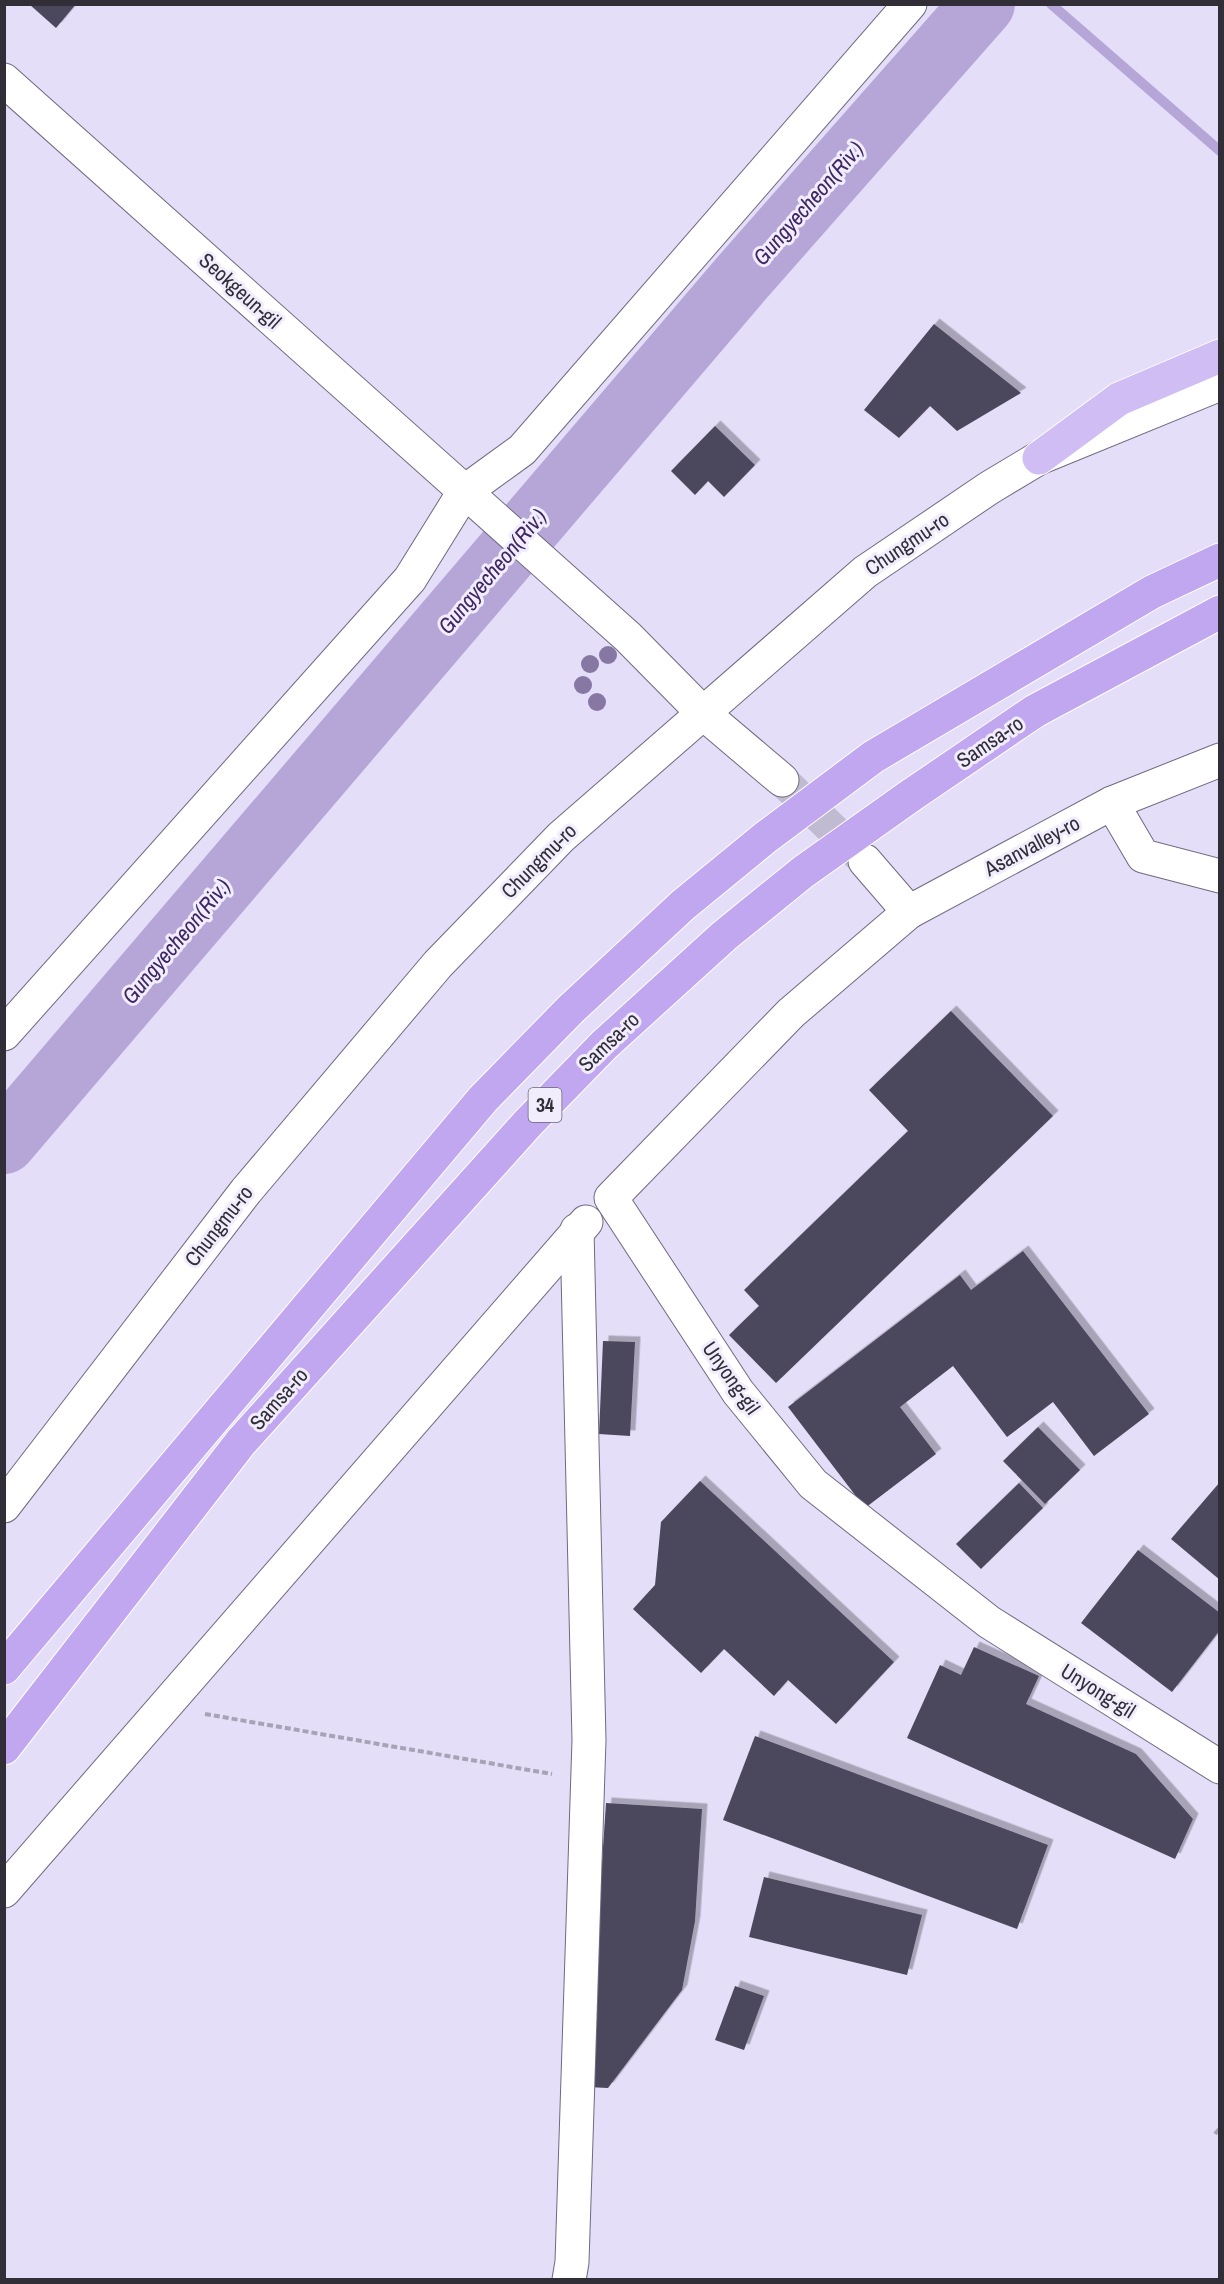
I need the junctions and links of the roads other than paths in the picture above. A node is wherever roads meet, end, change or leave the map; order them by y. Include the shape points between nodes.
1 (910, 4) edge
2 (4, 80) edge
3 (1220, 356) edge
4 (1220, 384) edge
5 (1040, 458) junction
6 (469, 496) junction
7 (1220, 558) edge
8 (1220, 612) edge
9 (704, 714) junction
10 (1220, 760) edge
11 (782, 780) tunnel mouth
12 (1112, 803) junction
13 (866, 861) tunnel mouth
14 (1220, 876) edge
15 (909, 912) junction
16 (4, 1034) edge
17 (611, 1198) junction
18 (578, 1230) junction
19 (4, 1506) edge
20 (4, 1668) edge
21 (4, 1748) edge
22 (1220, 1767) edge
23 (4, 1891) edge
24 (569, 2280) edge

1 - 6 street via 522,450
2 - 6 street, Seokgeun-gil
3 - 5 main road via 1119,399
4 - 5 street, Chungmu-ro
5 - 9 street, Chungmu-ro via 865,572
6 - 9 street, Seokgeun-gil via 627,637
6 - 16 street via 410,579
7 - 20 highway, Samsa-ro / 34 via 1152,592 873,757 692,898 571,1010 475,1107
8 - 21 highway, Samsa-ro / 34 via 1035,711 910,796 804,872 724,936 604,1045 520,1132 241,1442
9 - 11 street
9 - 19 street, Chungmu-ro via 561,837 438,964 246,1191
10 - 12 street, Asanvalley-ro
12 - 14 street via 1143,856
12 - 15 street, Asanvalley-ro
13 - 15 street
15 - 17 street via 791,1013
17 - 18 street
17 - 22 street, Unyong-gil via 738,1392 813,1484 989,1622
18 - 23 street
18 - 24 street via 589,1729

